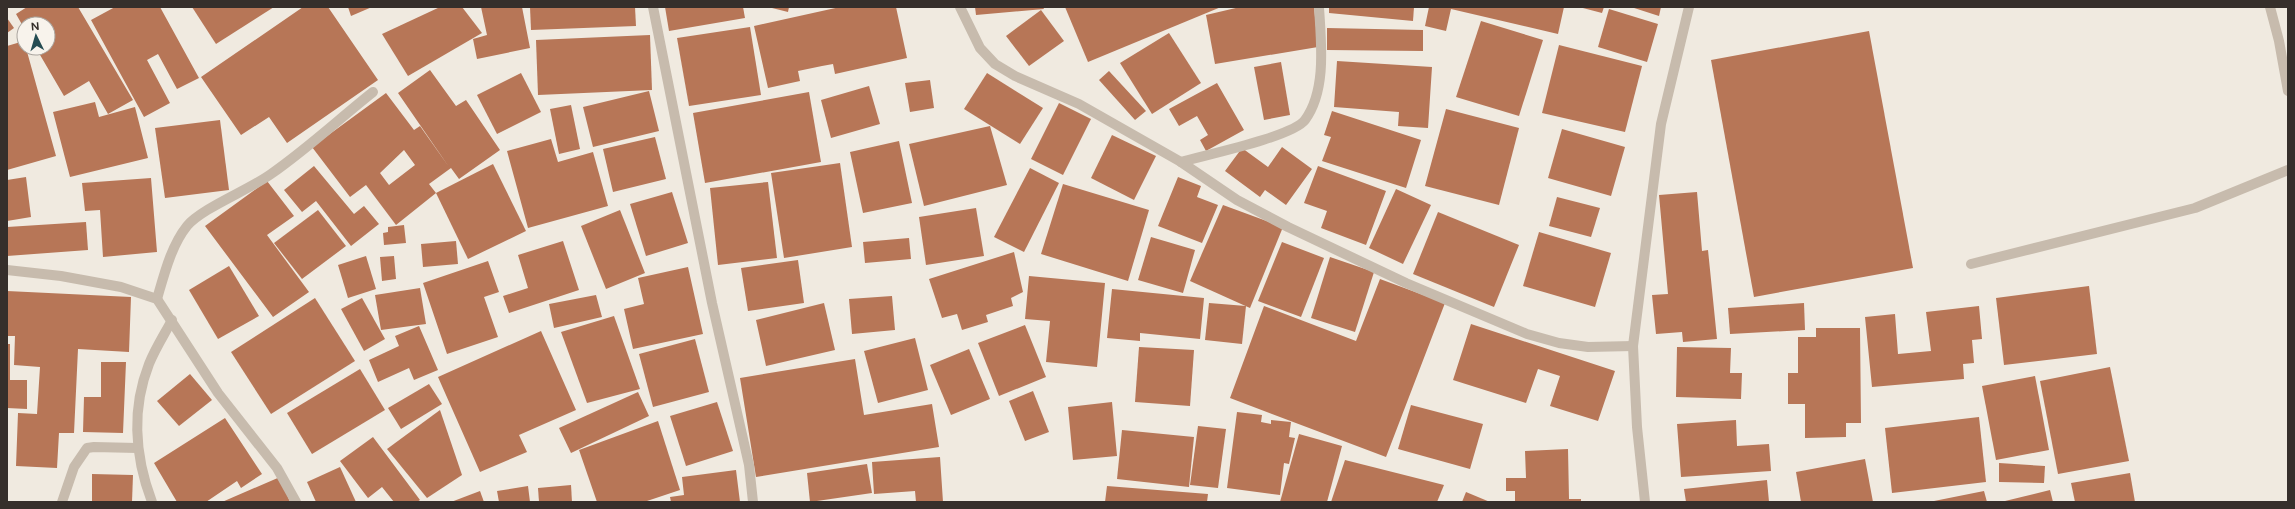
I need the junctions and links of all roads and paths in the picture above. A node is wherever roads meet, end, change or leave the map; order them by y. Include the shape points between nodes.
1 (653, 7) edge
2 (960, 7) edge
3 (1319, 7) edge
4 (1689, 7) edge
5 (2270, 7) edge
6 (373, 92) dead end
7 (2288, 92) edge
8 (1181, 162) junction
9 (2288, 170) edge
10 (1971, 264) dead end
11 (7, 270) edge
12 (157, 299) junction
13 (172, 320) junction
14 (1633, 346) junction
15 (137, 448) junction
16 (62, 502) edge
17 (152, 502) edge
18 (296, 502) edge
19 (753, 502) edge
20 (1645, 502) edge

1 - 19 street via 711,295 749,465
2 - 8 street via 980,48 995,64 1015,76 1079,104
3 - 8 street via 1322,54 1317,94 1304,121 1281,135
4 - 14 street via 1661,124
5 - 7 street
6 - 12 street via 271,174 196,217 180,236
8 - 14 street via 1237,200 1288,227 1406,283 1527,334 1588,347
9 - 10 street via 2195,208
11 - 12 street via 61,276 121,287
12 - 13 street
13 - 15 street via 150,364 142,387 137,416
13 - 18 street via 218,394 277,468
14 - 20 street via 1637,427
15 - 16 street via 86,448 74,467
15 - 17 street via 143,478

